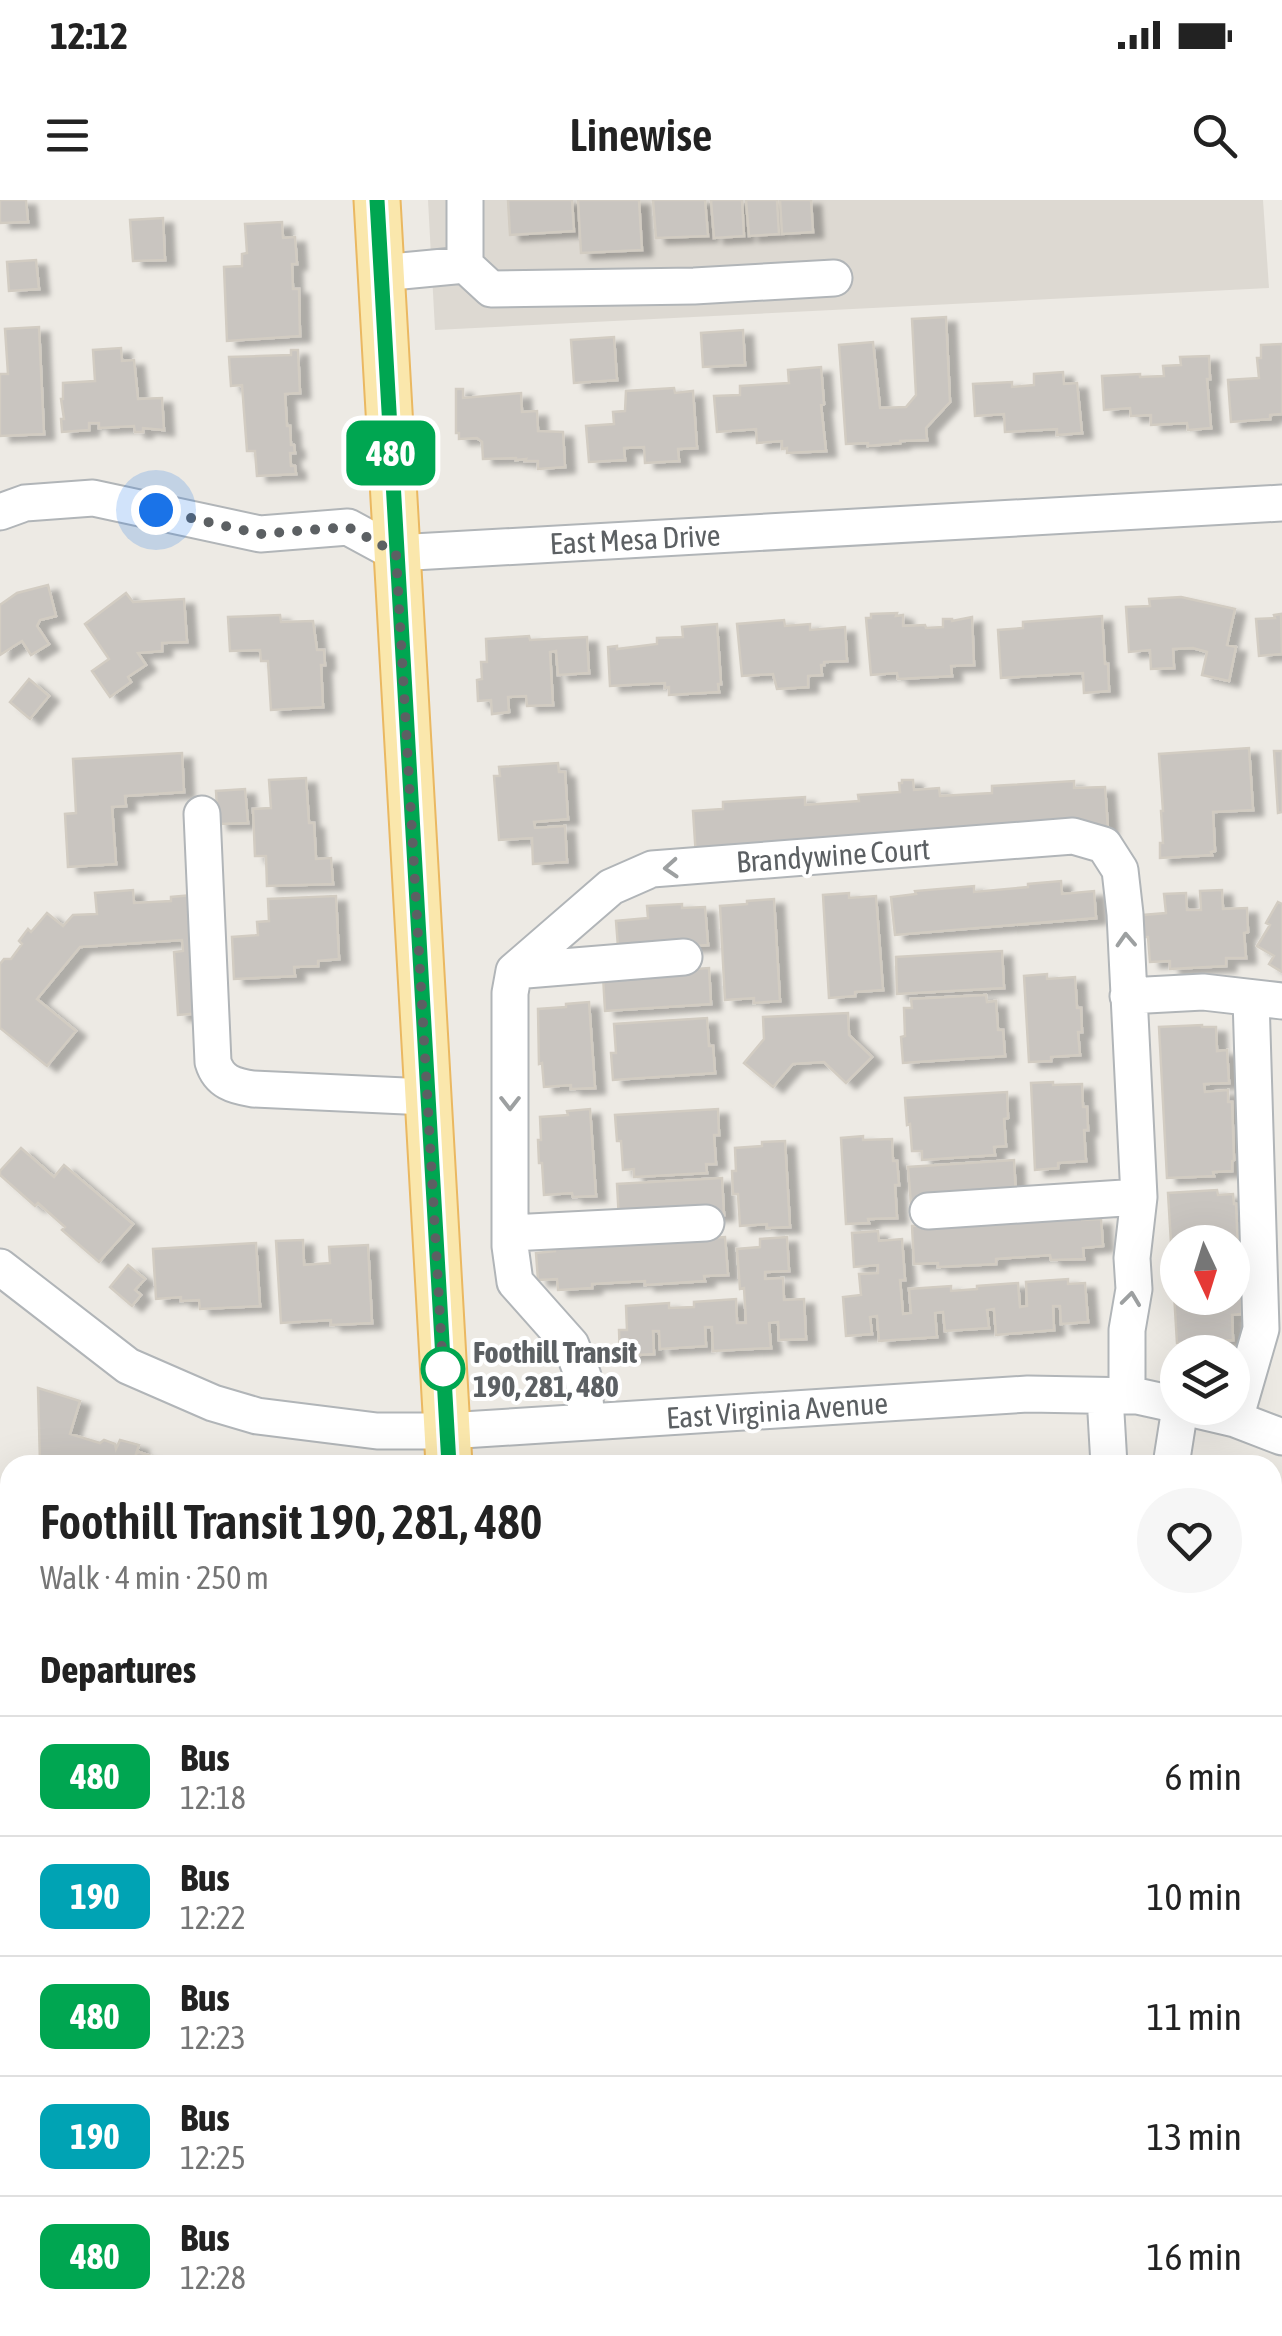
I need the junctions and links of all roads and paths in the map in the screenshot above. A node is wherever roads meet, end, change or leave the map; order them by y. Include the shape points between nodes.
1 (377, 200) edge
2 (465, 200) edge
3 (466, 266) junction
4 (381, 273) junction
5 (834, 278) dead end
6 (1282, 503) edge
7 (0, 512) edge
8 (396, 553) junction
9 (202, 814) dead end
10 (684, 957) dead end
11 (514, 970) junction
12 (1128, 996) junction
13 (1266, 1000) edge
14 (428, 1097) junction
15 (1138, 1197) junction
16 (928, 1211) dead end
17 (706, 1223) dead end
18 (511, 1233) junction
19 (0, 1266) edge
20 (1250, 1367) edge
21 (1116, 1396) junction
22 (1160, 1403) edge
23 (587, 1422) junction
24 (1250, 1424) edge
25 (1179, 1425) edge
26 (1282, 1437) edge
27 (448, 1448) edge
28 (1110, 1455) edge
29 (1173, 1455) edge

1 - 4 main road
2 - 3 street
3 - 4 street
3 - 5 street via 491,289
4 - 8 main road
6 - 8 street, East Mesa Drive
7 - 8 street via 25,503 93,498 260,534 348,527
8 - 14 main road
9 - 14 street via 216,1074 253,1089
10 - 11 street
12 -> 11 street, Brandywine Court via 1120,870 1104,845 1073,836 652,869 611,887
11 -> 18 street
12 - 13 street via 1203,992
12 - 15 street, Brandywine Court
13 - 20 street via 1261,1329
14 - 27 main road
15 - 16 street
21 -> 15 street, Brandywine Court via 1134,1288
17 - 18 street
18 - 23 street via 515,1282 572,1345
19 - 27 street, East Virginia Avenue via 128,1366 213,1403
21 - 22 street, East Virginia Avenue
21 - 23 street, East Virginia Avenue via 1028,1394
21 - 28 street, Brandywine Court
23 - 27 street, East Virginia Avenue
24 - 26 street, East Virginia Avenue
25 - 29 street

